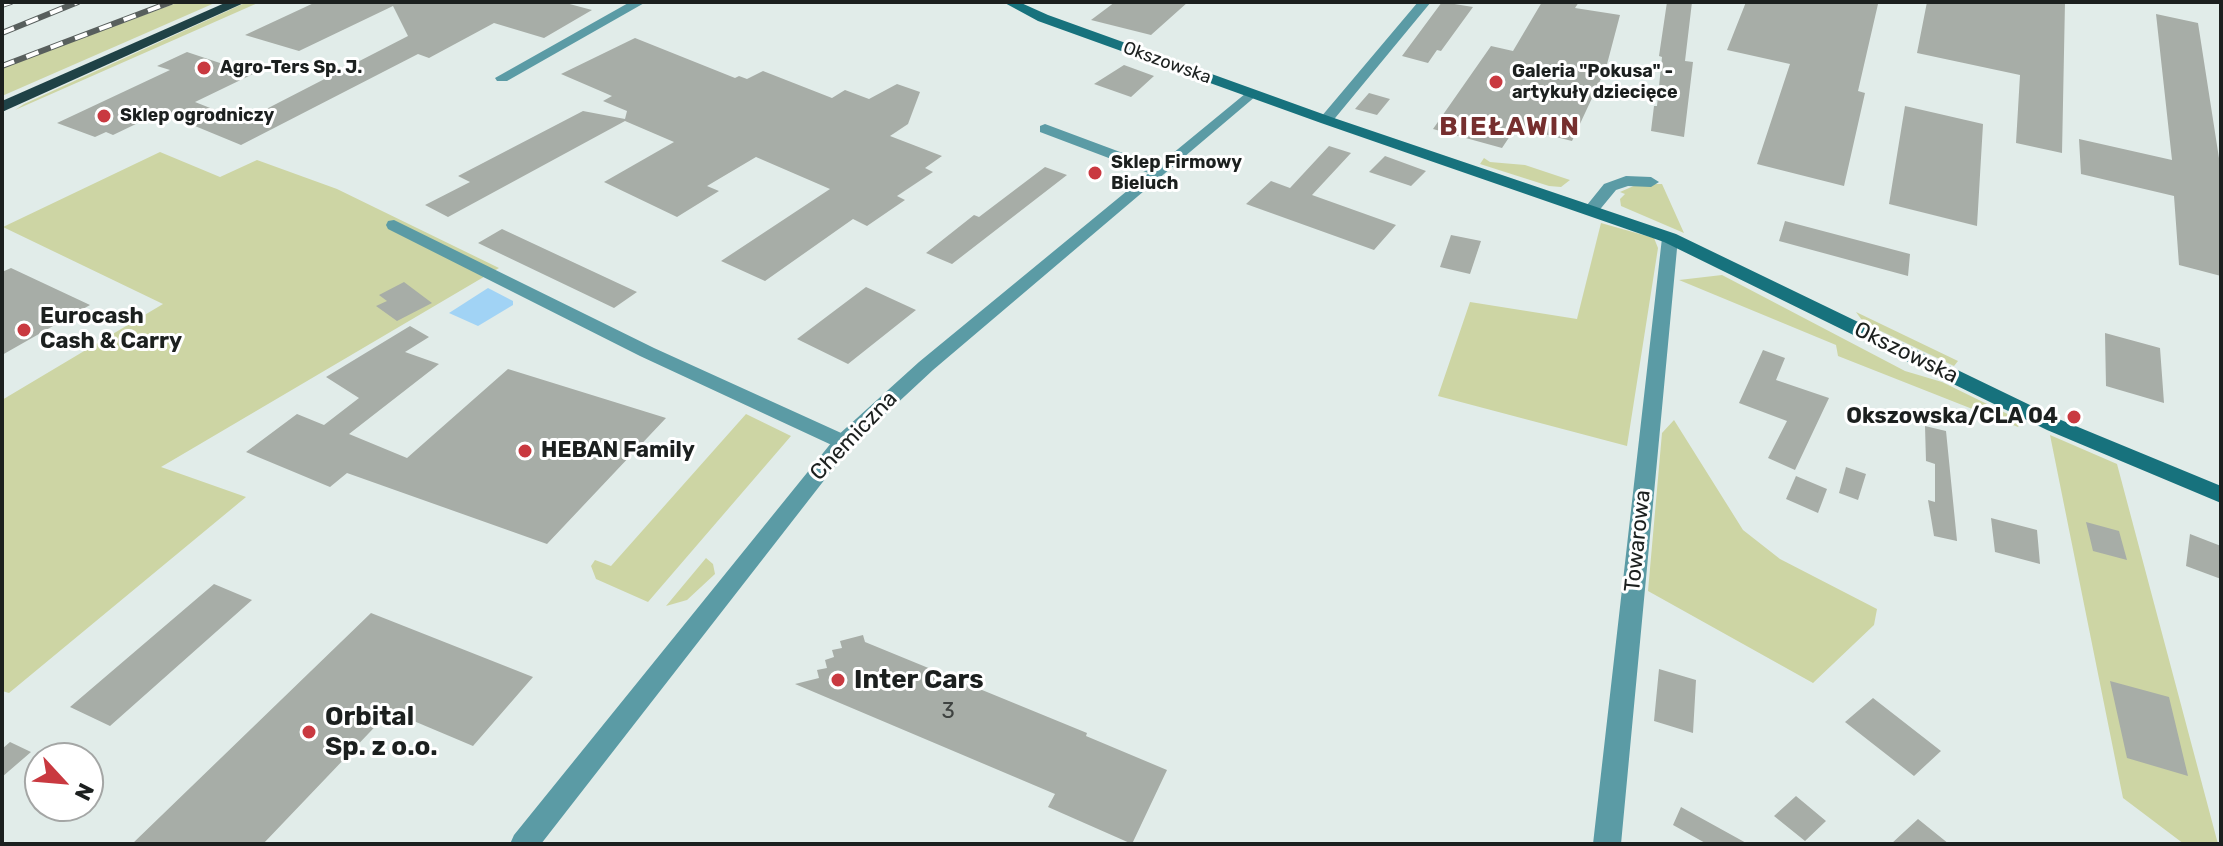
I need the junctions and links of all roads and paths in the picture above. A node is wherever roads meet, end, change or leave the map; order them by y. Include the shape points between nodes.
1 (239, 2) edge
2 (640, 2) edge
3 (1009, 2) edge
4 (1425, 2) edge
5 (502, 78) dead end
6 (1251, 93) junction
7 (2, 107) edge
8 (1326, 120) junction
9 (1045, 129) dead end
10 (1157, 171) junction
11 (1651, 182) dead end
12 (1591, 210) junction
13 (394, 225) dead end
14 (1670, 238) junction
15 (843, 442) junction
16 (2221, 495) edge
17 (524, 844) edge
18 (1607, 844) edge

1 - 7 highway
2 - 5 street
3 - 6 main road, Okszowska
4 - 8 street
6 - 8 main road, Okszowska
6 - 10 street, Chemiczna
8 - 12 main road, Okszowska
9 - 10 street
10 - 15 street, Chemiczna
11 - 12 street via 1626,181 1610,187
12 - 14 main road, Okszowska
13 - 15 street via 647,352
14 - 16 main road, Okszowska via 2054,425
14 - 18 street, Towarowa
15 - 17 street, Chemiczna

